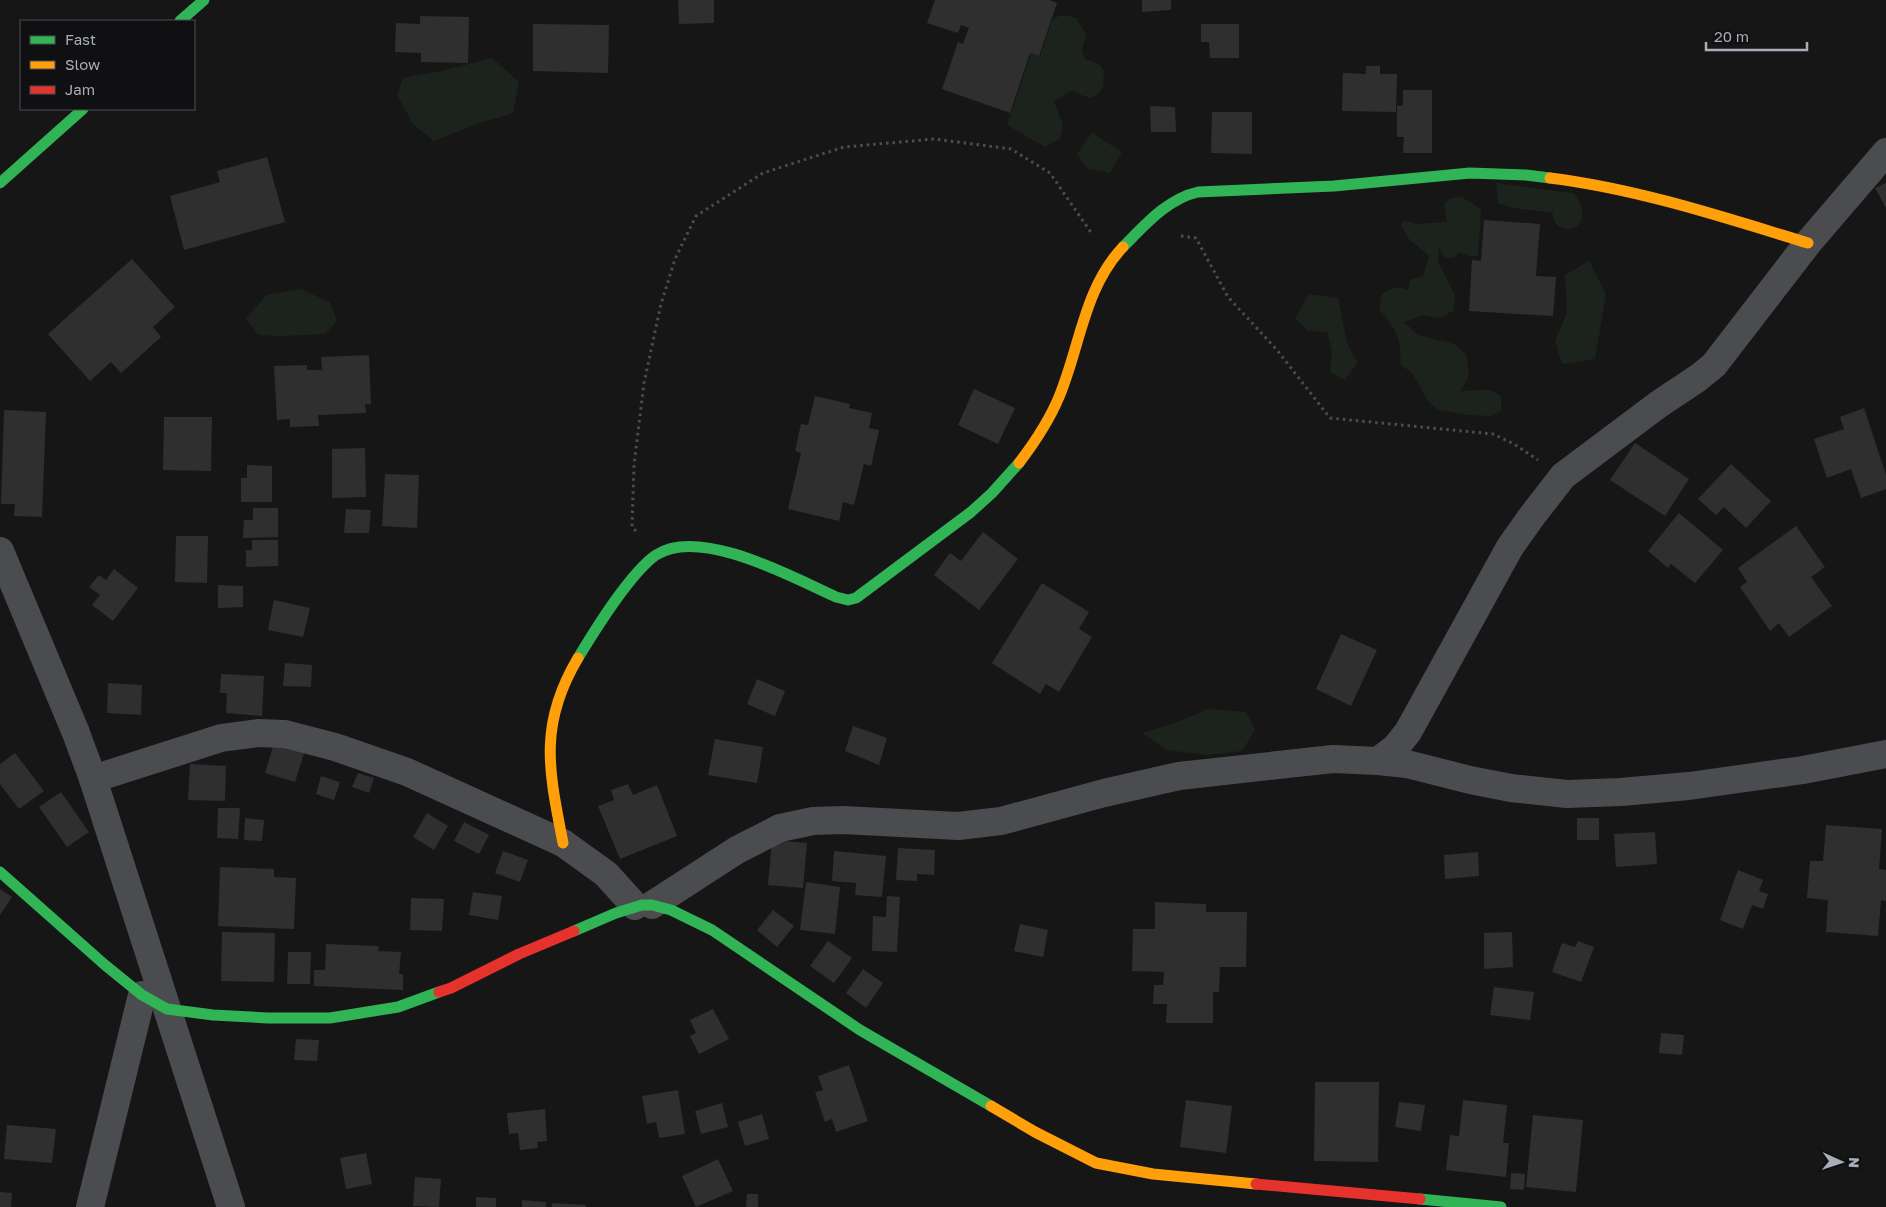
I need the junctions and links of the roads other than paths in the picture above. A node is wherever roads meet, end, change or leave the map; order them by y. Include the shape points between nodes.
1 (82, 110) edge
2 (1886, 152) edge
3 (0, 183) edge
4 (1808, 243) junction
5 (0, 551) edge
6 (1886, 754) edge
7 (1378, 761) junction
8 (93, 779) junction
9 (563, 843) junction
10 (0, 872) edge
11 (644, 906) junction
12 (142, 996) junction
13 (166, 1009) junction
14 (90, 1207) edge
15 (231, 1207) edge
16 (1501, 1207) edge

1 - 3 street
2 - 4 street
4 - 7 street via 1714,365 1563,476 1510,547 1408,732
4 - 9 street via 1641,194 1559,178 1452,174 1342,186 1190,192 1171,202 1111,261 1091,299 1054,410 1019,462 960,521 856,598 836,597 734,552 677,548 655,555 600,622 576,661 558,702 550,732 549,755
5 - 8 street
6 - 7 street via 1689,786 1567,794 1511,788 1407,764
7 - 11 street via 1333,759 1179,776 975,825 813,821 780,828
8 - 9 street via 221,738 258,733 285,734 407,772
8 - 13 street
9 - 11 street
10 - 12 street
11 - 13 street via 603,918 450,988 398,1007 330,1018 240,1016
11 - 16 street via 671,910 712,930 860,1030 1034,1132 1096,1163 1153,1174
12 - 13 street
12 - 14 street
13 - 15 street

